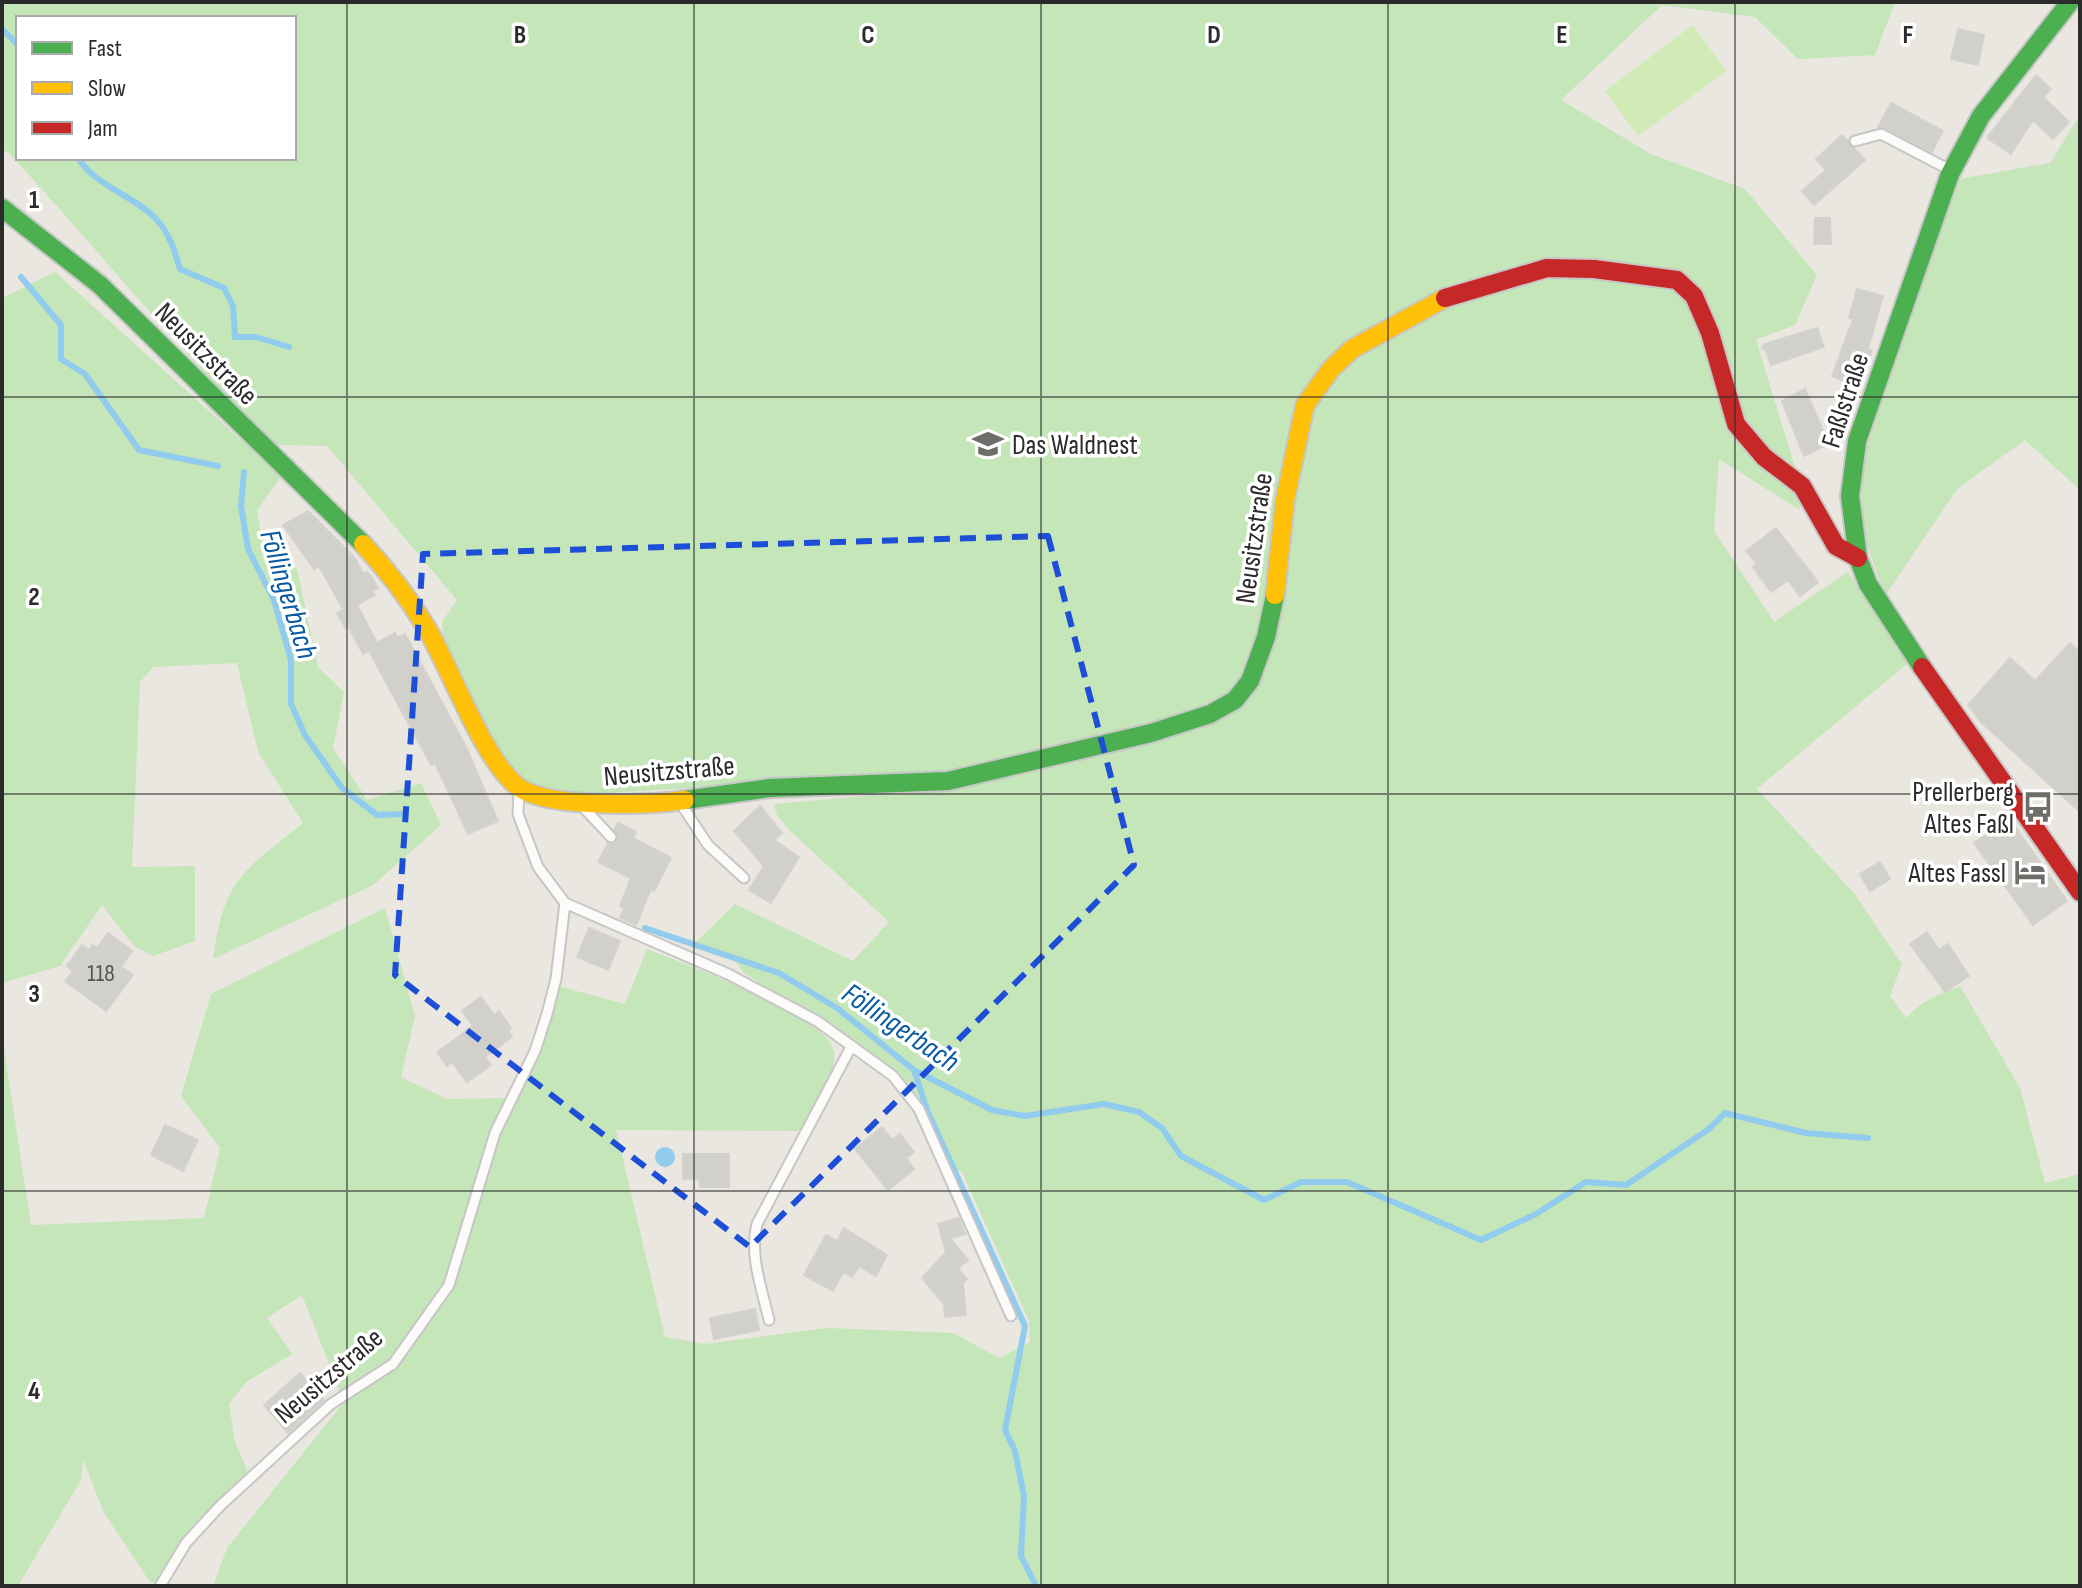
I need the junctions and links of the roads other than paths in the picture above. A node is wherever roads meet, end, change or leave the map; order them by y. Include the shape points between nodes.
1 (2070, 2) edge
2 (1855, 141) dead end
3 (1952, 171) junction
4 (2, 208) edge
5 (1858, 558) junction
6 (519, 788) junction
7 (679, 801) junction
8 (581, 804) junction
9 (611, 837) dead end
10 (744, 878) dead end
11 (2080, 892) edge
12 (565, 903) junction
13 (851, 1047) junction
14 (1011, 1316) dead end
15 (769, 1320) dead end
16 (160, 1586) edge

1 - 3 street, Faßlstraße via 1981,116
2 - 3 lane via 1881,134
3 - 5 street, Faßlstraße via 1857,441 1850,496
4 - 6 street, Neusitzstraße via 100,285 373,554 426,627 500,768
5 - 7 street, Neusitzstraße via 1836,546 1802,486 1764,457 1736,424 1710,333 1694,296 1677,280 1547,268 1448,296 1352,349 1305,405 1266,637 1250,681 1235,700 1151,733 948,781 770,788
5 - 11 street, Faßlstraße via 1899,634
6 - 8 street, Neusitzstraße
6 - 12 lane via 518,814 538,867
7 - 8 street, Neusitzstraße
7 - 10 lane via 708,845
8 - 9 lane
12 - 13 lane via 777,998
12 - 16 lane, Neusitzstraße via 547,1014 495,1133 449,1285 393,1364 331,1404 220,1506 186,1543
13 - 14 lane via 893,1076 919,1109
13 - 15 lane via 757,1224 755,1260

